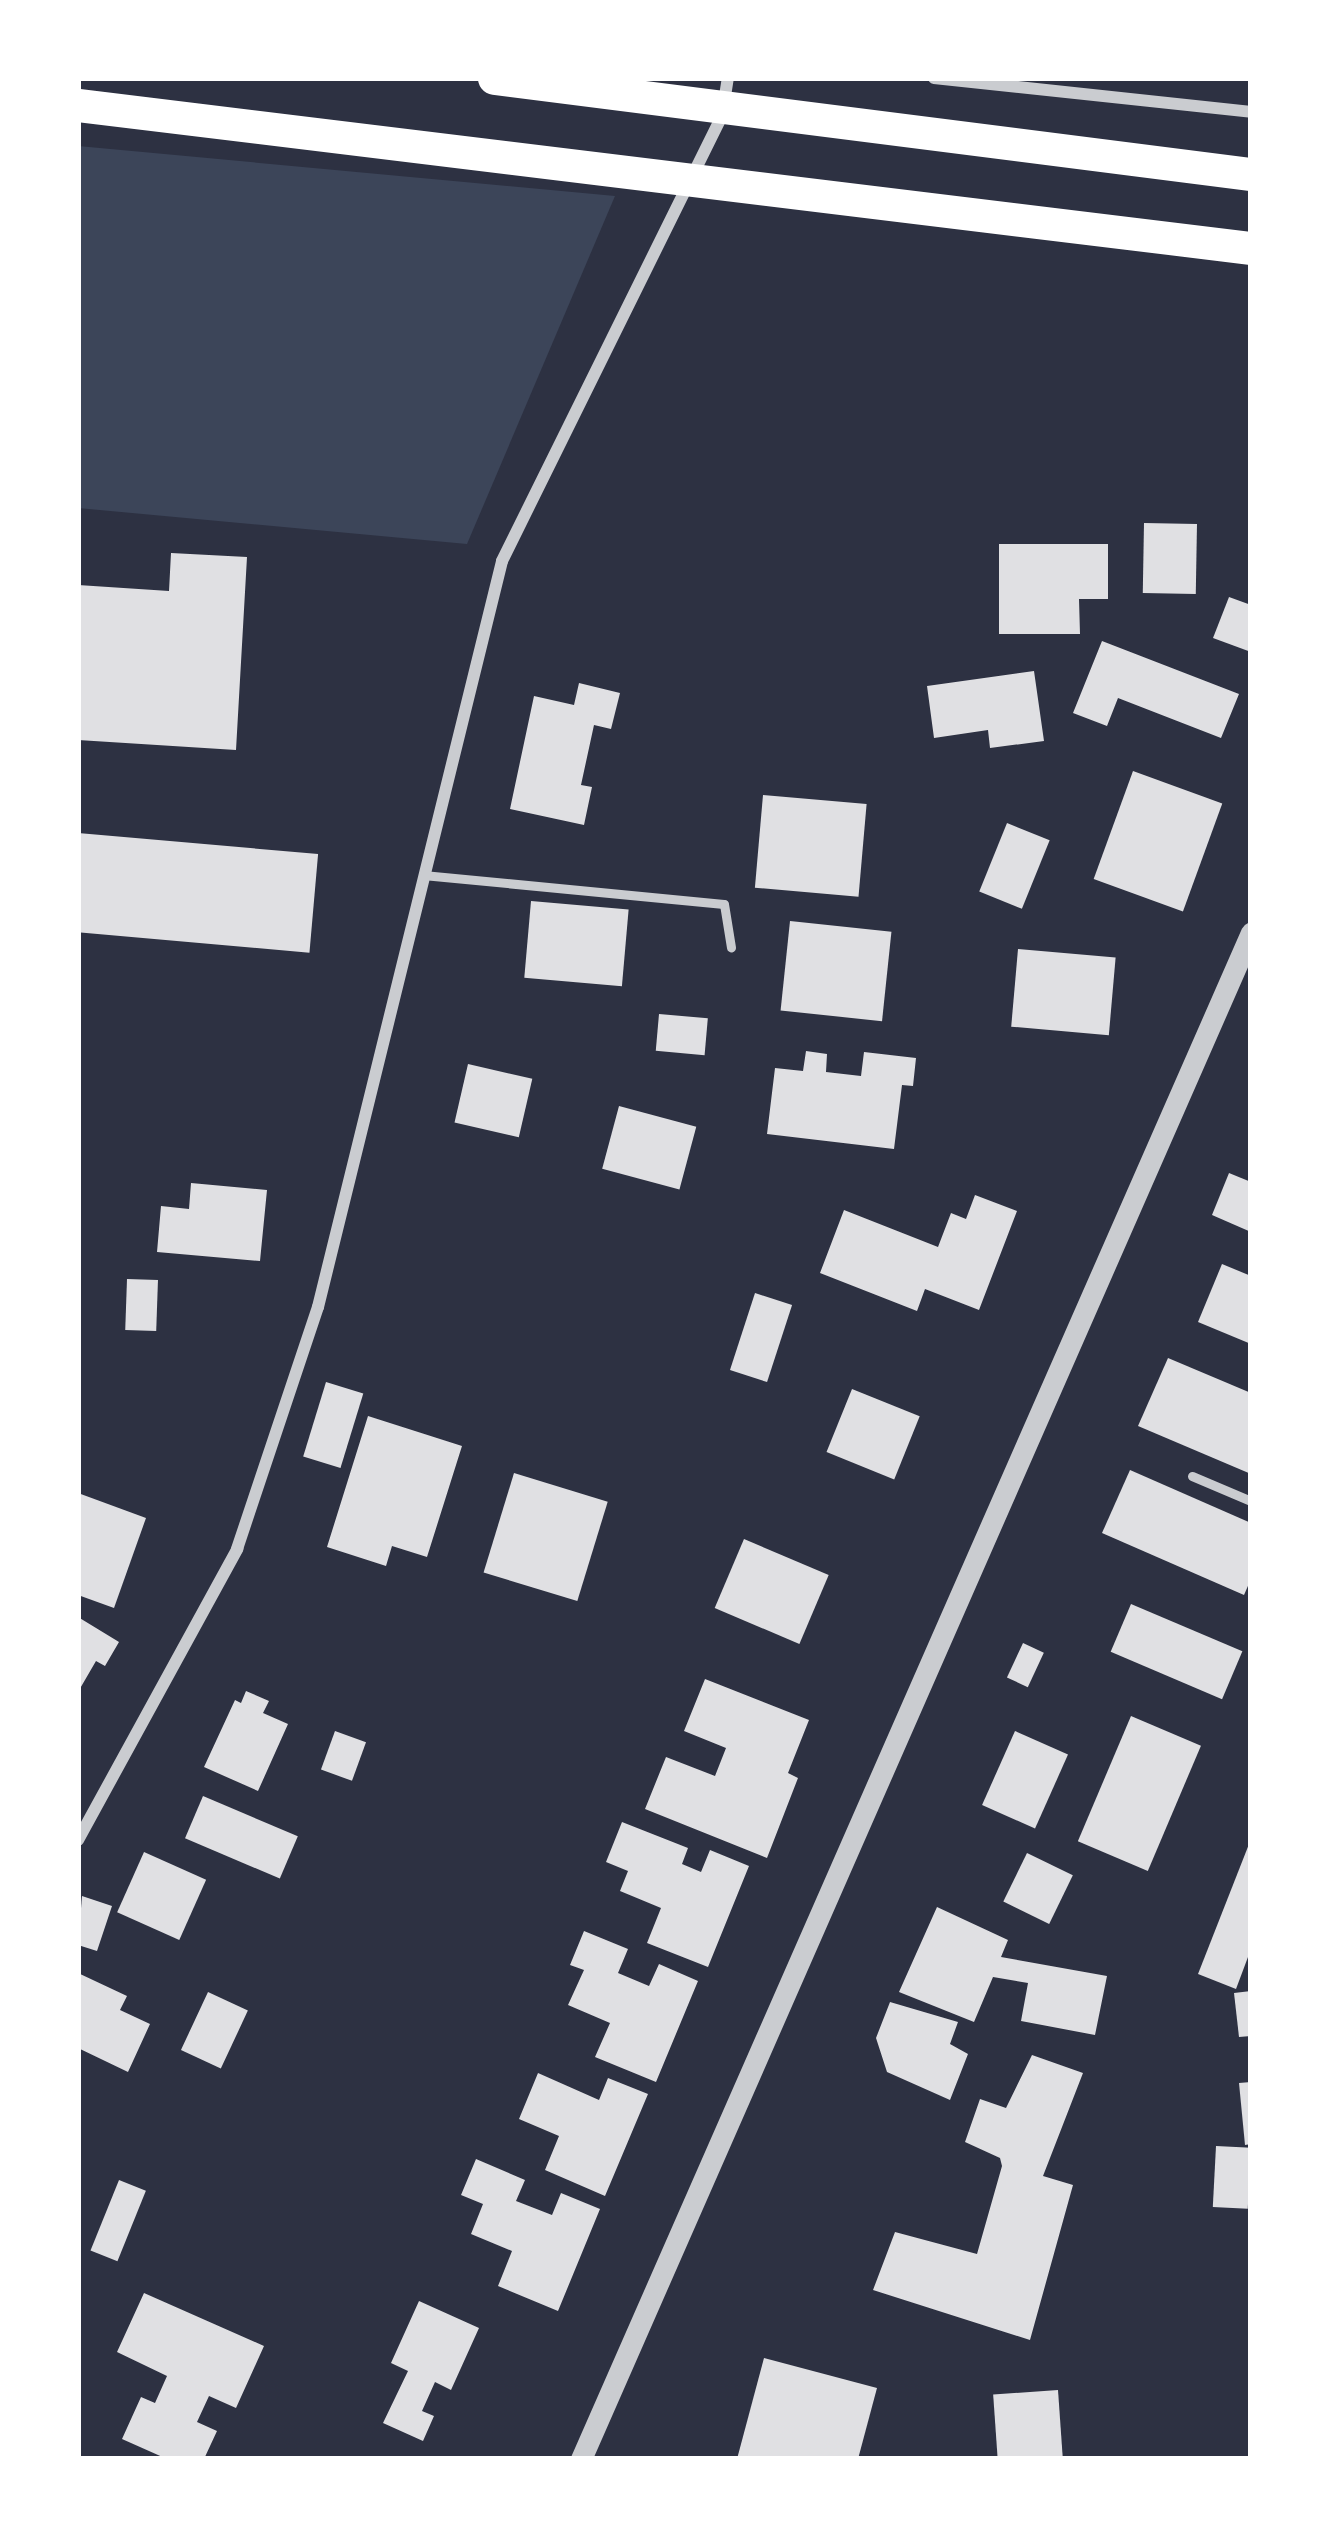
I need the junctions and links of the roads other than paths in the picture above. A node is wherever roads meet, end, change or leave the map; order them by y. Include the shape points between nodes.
1 (497, 78) edge
2 (728, 78) edge
3 (934, 78) edge
4 (78, 105) edge
5 (1251, 112) edge
6 (1251, 174) edge
7 (1251, 248) edge
8 (424, 875) junction
9 (1251, 933) edge
10 (731, 947) dead end
11 (1192, 1476) dead end
12 (1251, 1501) edge
13 (78, 1840) edge
14 (581, 2459) edge

1 - 6 highway
2 - 8 street via 722,115 502,561
3 - 5 street
4 - 7 highway
8 - 10 lane via 724,904
8 - 13 street via 319,1307 237,1549
9 - 14 street
11 - 12 lane

